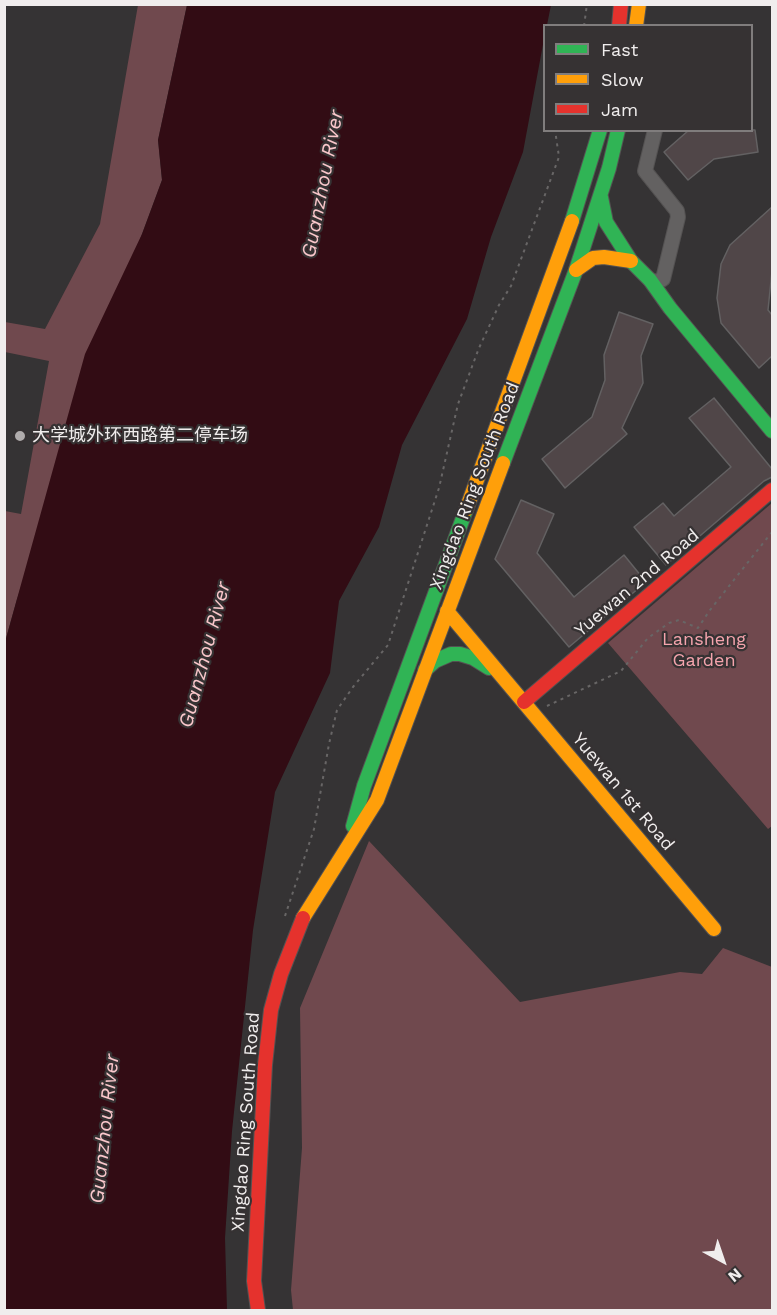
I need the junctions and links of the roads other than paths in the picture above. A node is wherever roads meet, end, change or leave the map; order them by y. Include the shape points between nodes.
1 (621, 4) edge
2 (639, 4) edge
3 (619, 24) edge
4 (636, 24) edge
5 (599, 132) edge
6 (617, 132) edge
7 (655, 132) edge
8 (600, 195) junction
9 (631, 261) junction
10 (576, 270) junction
11 (650, 280) junction
12 (772, 431) edge
13 (772, 490) edge
14 (447, 611) junction
15 (425, 670) junction
16 (504, 678) junction
17 (528, 708) junction
18 (347, 846) junction
19 (714, 930) dead end
20 (258, 1311) edge

1 - 3 main road
2 - 4 main road
5 - 18 main road, Xingdao Ring South Road via 565,245 372,764
6 - 8 main road, Xingdao Ring South Road
7 - 11 street via 645,171 678,217 663,279
8 - 9 main road via 606,222
8 - 10 main road, Xingdao Ring South Road
9 - 10 main road via 593,258
9 - 11 main road
10 - 14 main road, Xingdao Ring South Road
11 - 12 main road
13 - 17 main road, Yuewan 2nd Road
14 - 15 main road, Xingdao Ring South Road
14 - 16 main road, Yuewan 1st Road
15 - 16 main road, Yuewan 1st Road via 442,657 460,654
15 - 18 main road, Xingdao Ring South Road via 377,800
16 - 17 main road, Yuewan 1st Road
17 - 19 main road, Yuewan 1st Road
18 - 20 main road, Xingdao Ring South Road via 297,930 271,1010 254,1281

